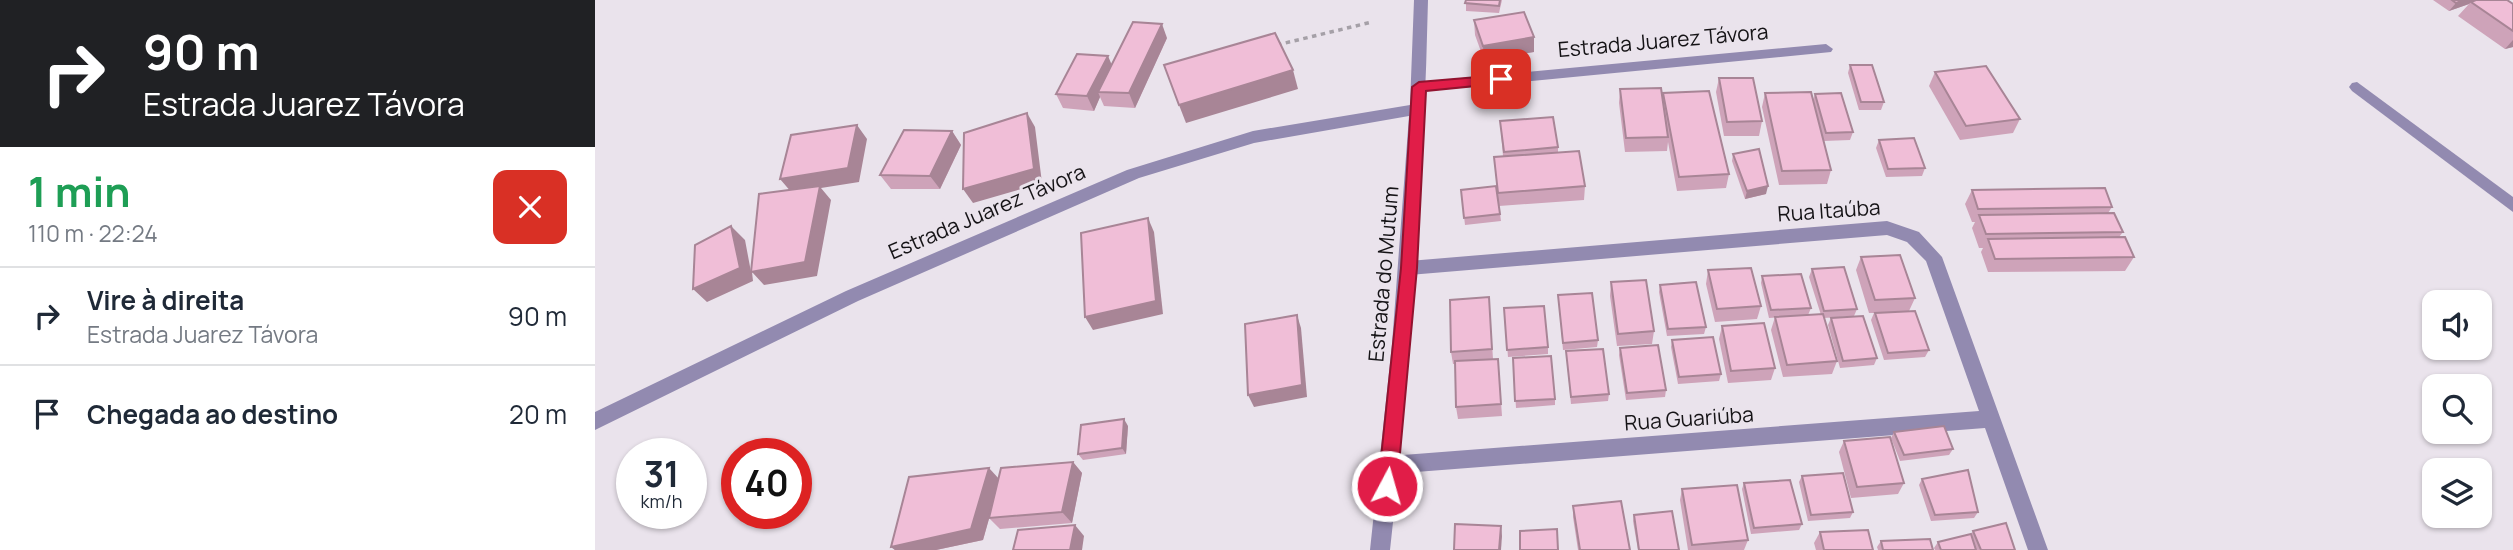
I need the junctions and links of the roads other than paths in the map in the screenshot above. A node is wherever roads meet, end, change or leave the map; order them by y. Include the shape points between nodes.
1 (1421, 0) edge
2 (1826, 49) dead end
3 (2357, 86) dead end
4 (1419, 87) junction
5 (1419, 109) junction
6 (2513, 206) edge
7 (1409, 268) junction
8 (1992, 419) junction
9 (595, 421) edge
10 (1390, 465) junction
11 (1380, 550) edge
12 (2038, 550) edge

1 - 4 street, Estrada do Mutum
2 - 4 street, Estrada Juarez Távora
3 - 6 street
4 - 5 street, Estrada do Mutum
5 - 7 street, Estrada do Mutum
5 - 9 street, Estrada Juarez Távora via 1253,137 1133,174 852,296
7 - 8 street, Rua Itaúba via 1887,228 1913,237 1933,257
7 - 10 street, Estrada do Mutum
8 - 10 street, Rua Guariúba
8 - 12 street, Rua Itaúba
10 - 11 street, Estrada do Mutum

